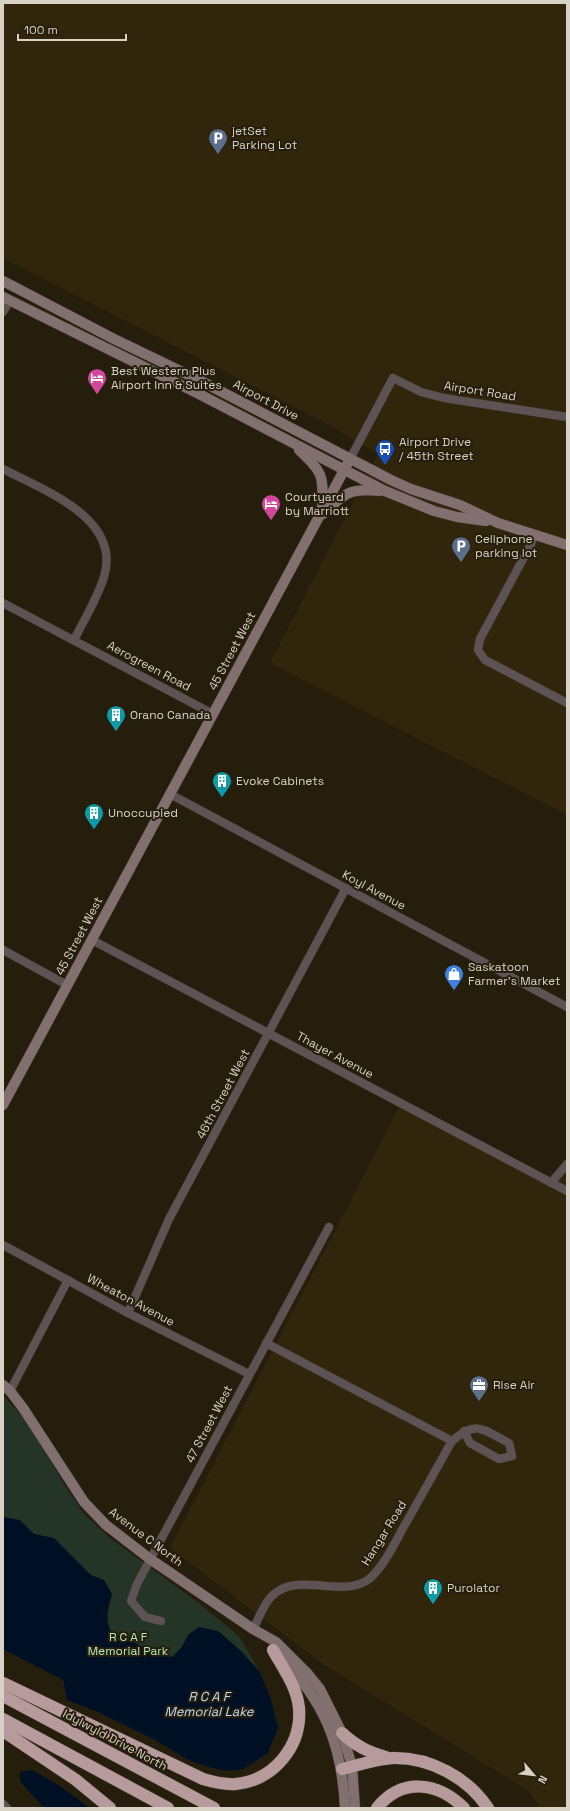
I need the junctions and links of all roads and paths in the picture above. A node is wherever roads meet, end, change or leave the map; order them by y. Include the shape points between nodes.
1 (3, 281) edge
2 (6, 298) edge
3 (3, 312) edge
4 (393, 378) joint
5 (567, 417) edge
6 (290, 441) junction
7 (350, 459) junction
8 (3, 469) edge
9 (344, 470) junction
10 (385, 492) junction
11 (319, 515) junction
12 (498, 523) junction
13 (537, 536) junction
14 (567, 545) edge
15 (567, 552) edge
16 (3, 603) edge
17 (74, 640) junction
18 (567, 703) edge
19 (212, 714) junction
20 (170, 794) junction
21 (346, 888) junction
22 (92, 940) junction
23 (3, 950) edge
24 (67, 985) junction
25 (567, 1007) edge
26 (268, 1033) junction
27 (3, 1105) edge
28 (567, 1164) edge
29 (551, 1183) junction
30 (567, 1191) edge
31 (329, 1227) dead end
32 (3, 1245) edge
33 (68, 1280) junction
34 (128, 1313) junction
35 (266, 1343) junction
36 (249, 1374) junction
37 (7, 1388) edge
38 (464, 1431) junction
39 (452, 1441) junction
40 (150, 1559) junction
41 (161, 1621) dead end
42 (253, 1629) junction
43 (273, 1650) junction
44 (3, 1683) edge
45 (3, 1696) edge
46 (3, 1719) edge
47 (3, 1731) edge
48 (342, 1733) junction
49 (392, 1758) junction
50 (347, 1768) junction
51 (3, 1804) edge
52 (7, 1808) edge
53 (110, 1808) edge
54 (168, 1808) edge
55 (214, 1808) edge
56 (345, 1808) edge
57 (355, 1808) edge
58 (377, 1808) edge
59 (464, 1808) edge
60 (488, 1808) edge

1 - 7 main road, Airport Drive
2 - 3 street
2 - 6 main road, Airport Drive
4 - 5 street, Airport Road via 421,392 444,398
4 - 7 street, 45 Street West
6 - 9 main road, Airport Drive
6 - 11 main road via 320,473 323,484
7 - 9 main road, 45 Street West
7 - 12 main road, Airport Drive via 411,489 460,505
8 - 17 street via 71,505 89,520 101,536 106,555 104,575 97,595
9 - 10 main road, Airport Drive
9 - 11 main road, 45 Street West
10 - 11 main road via 351,491
10 - 12 main road, Airport Drive via 434,511
11 - 19 main road, 45 Street West
12 - 13 main road, Airport Drive
13 - 14 main road, Airport Drive
13 - 15 main road, Airport Drive
13 - 18 street via 480,639 478,650 485,660
16 - 17 street, Aerogreen Road
17 - 19 street, Aerogreen Road
19 - 20 main road, 45 Street West
20 - 21 street, Koyl Avenue
20 - 22 main road, 45 Street West
21 - 25 street, Koyl Avenue
21 - 26 street, 46th Street West
22 - 24 main road, 45 Street West
22 - 26 street, Thayer Avenue
23 - 24 street
24 - 27 main road, 45 Street West
26 - 29 street, Thayer Avenue
26 - 34 street, 46th Street West via 169,1219
28 - 29 street
29 - 30 street, Thayer Avenue
31 - 35 street, 47 Street West
32 - 33 street, Wheaton Avenue
33 - 34 street, Wheaton Avenue
33 - 37 street
34 - 36 street, Wheaton Avenue
35 - 36 street, 47 Street West
35 - 39 street
36 - 40 street, 47 Street West
37 - 40 main road, Avenue C North via 40,1433 84,1502 116,1534
38 - 38 street via 470,1443 499,1459 512,1456 510,1443 478,1428
38 - 39 street, Hangar Road
39 - 42 street, Hangar Road via 394,1544 368,1580 343,1586 300,1584 277,1591 271,1596
40 - 41 street, 47 Street West via 131,1601 145,1617
40 - 42 main road, Avenue C North
42 - 43 main road, Avenue C North
42 - 48 main road, Avenue C North via 276,1642 305,1670 320,1689
43 - 44 highway via 295,1688 299,1708 296,1734 286,1755 277,1766 255,1780 234,1784 221,1784 203,1779
43 - 50 main road, Avenue C North via 294,1671 318,1703
45 - 55 highway, Idylwyld Drive North
46 - 54 highway
47 - 53 highway via 76,1780
48 - 49 highway via 363,1750
48 - 50 main road, Avenue C North
49 - 50 highway
49 - 60 highway via 427,1762 447,1771 472,1790
50 - 56 main road, Avenue C North
50 - 57 main road, Avenue C North
51 - 52 street
58 - 59 highway via 396,1791 423,1786 447,1794

